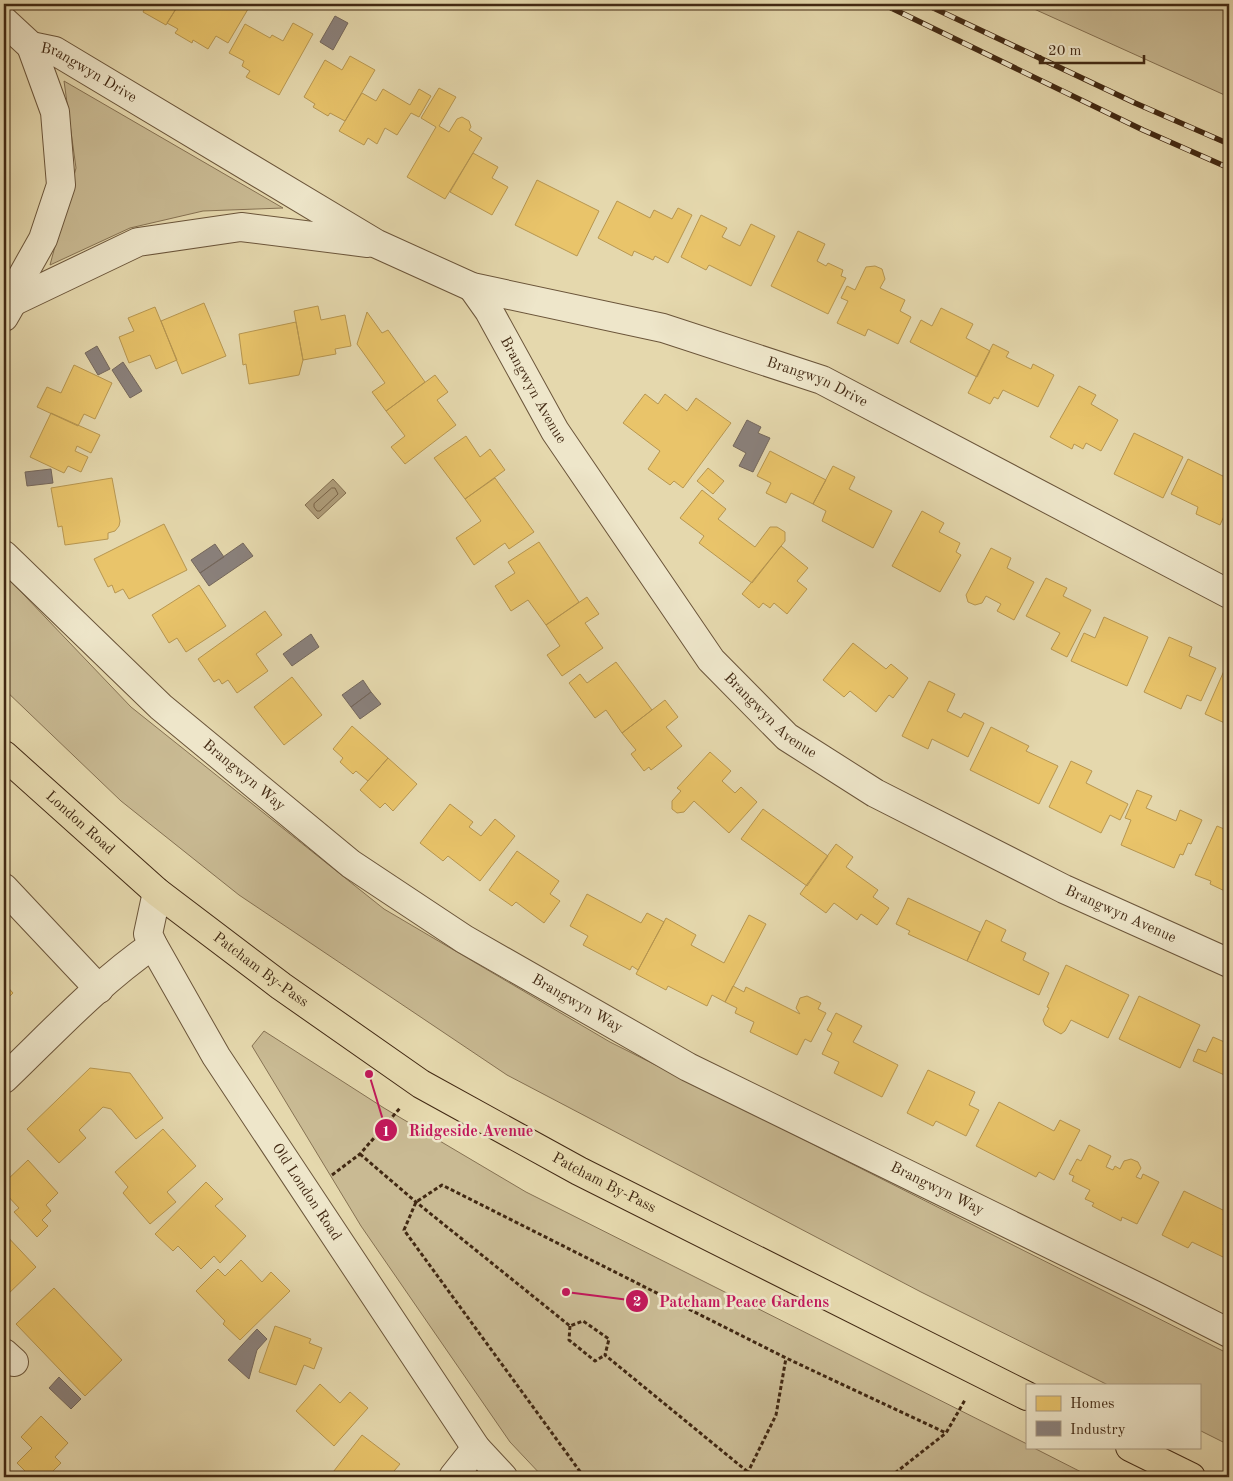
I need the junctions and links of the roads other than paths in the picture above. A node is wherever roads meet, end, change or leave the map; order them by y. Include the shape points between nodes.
1 (4, 21) edge
2 (31, 46) junction
3 (377, 244) junction
4 (472, 287) junction
5 (6, 309) edge
6 (4, 555) edge
7 (1229, 594) edge
8 (4, 755) edge
9 (4, 888) edge
10 (158, 892) junction
11 (153, 945) junction
12 (1229, 963) edge
13 (99, 989) junction
14 (4, 1079) edge
15 (1229, 1333) edge
16 (1026, 1396) edge
17 (476, 1448) junction
18 (1132, 1448) edge
19 (453, 1477) edge
20 (503, 1477) edge
21 (1191, 1477) edge

1 - 2 street
2 - 3 street, Brangwyn Drive via 55,51
2 - 5 street, Brangwyn Drive via 55,112 61,184 43,239
3 - 4 street, Brangwyn Drive
3 - 5 street, Brangwyn Drive via 241,227 138,242
4 - 7 street, Brangwyn Drive via 663,328 822,380
4 - 12 street, Brangwyn Avenue via 489,311 555,431 711,660 787,737 892,802 1064,889
6 - 15 street, Brangwyn Way via 161,707 351,864 464,939 688,1067
8 - 10 highway, London Road
9 - 13 street
10 - 11 street, Old London Road via 148,934
10 - 16 highway, Patcham By-Pass via 281,986 421,1084 579,1171
11 - 13 street
11 - 17 street, Old London Road via 216,1056
13 - 14 street
17 - 19 street
17 - 20 street, Old London Road
18 - 21 highway

